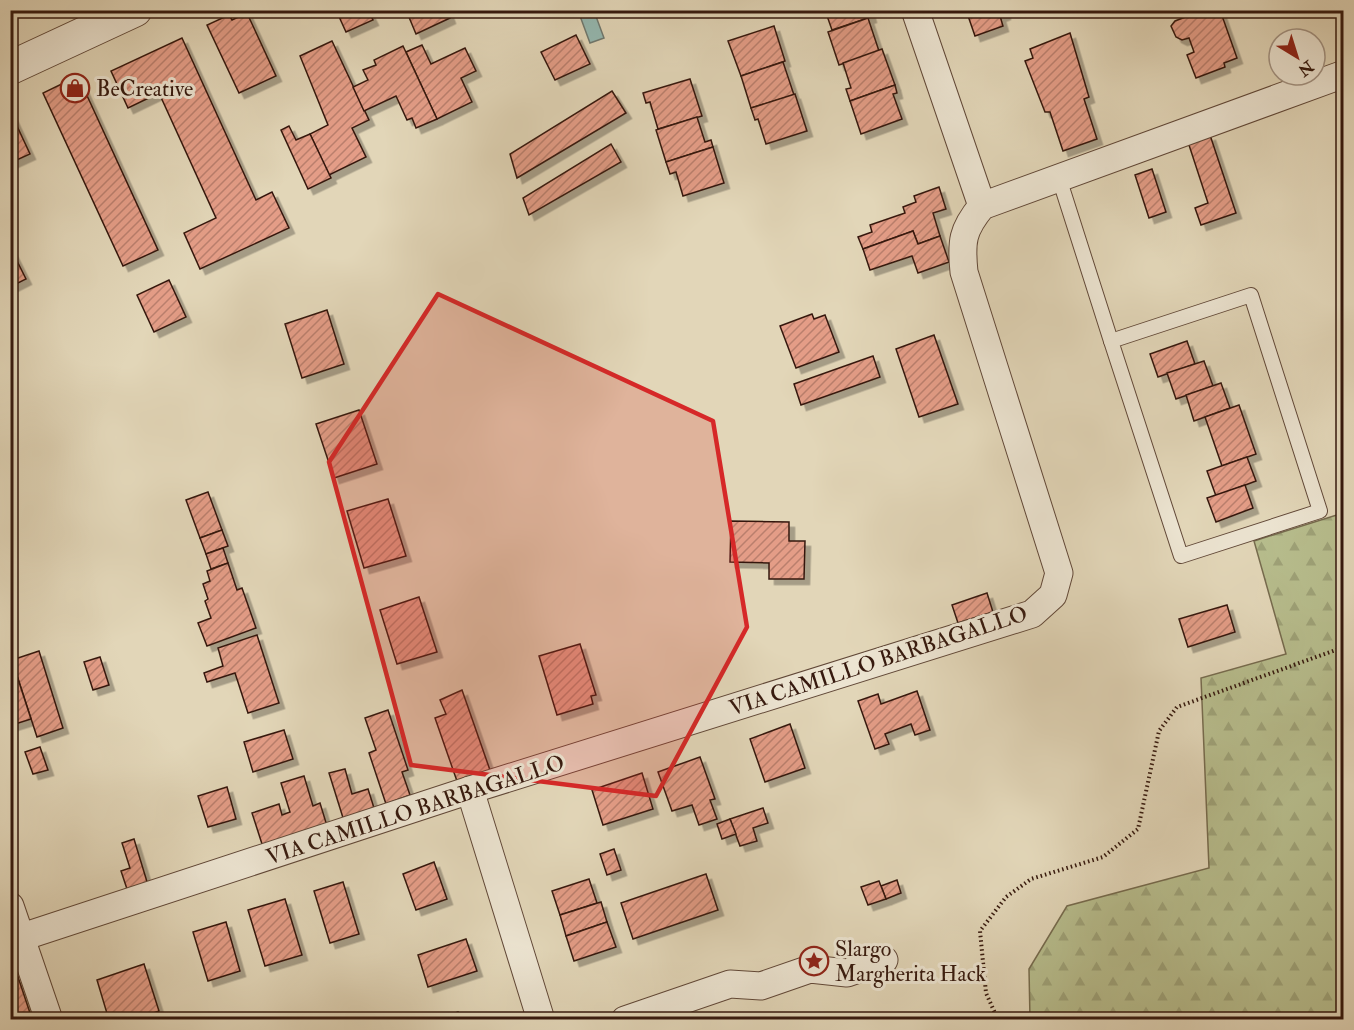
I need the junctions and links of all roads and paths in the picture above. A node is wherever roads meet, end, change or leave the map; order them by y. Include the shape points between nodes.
1 (135, 10) edge
2 (915, 10) edge
3 (10, 68) edge
4 (1344, 74) edge
5 (1059, 178) junction
6 (981, 206) junction
7 (1112, 341) junction
8 (1344, 647) edge
9 (470, 790) junction
10 (10, 906) edge
11 (16, 940) edge
12 (884, 960) dead end
13 (49, 1020) edge
14 (541, 1020) edge
15 (625, 1020) edge
16 (998, 1020) edge

1 - 3 street
2 - 6 street
4 - 5 street
5 - 6 street
5 - 7 lane
6 - 9 street, VIA CAMILLO BARBAGALLO via 961,241 964,272 1059,573 1053,595 1032,614
7 - 7 lane via 1181,556 1320,511 1251,295
8 - 16 path via 1177,707 1159,731 1138,829 1103,856 1031,879 1006,897 980,931 986,993
9 - 11 street, VIA CAMILLO BARBAGALLO
9 - 14 street
10 - 11 street
11 - 13 street
12 - 15 street via 847,973 810,969 761,986 730,984

